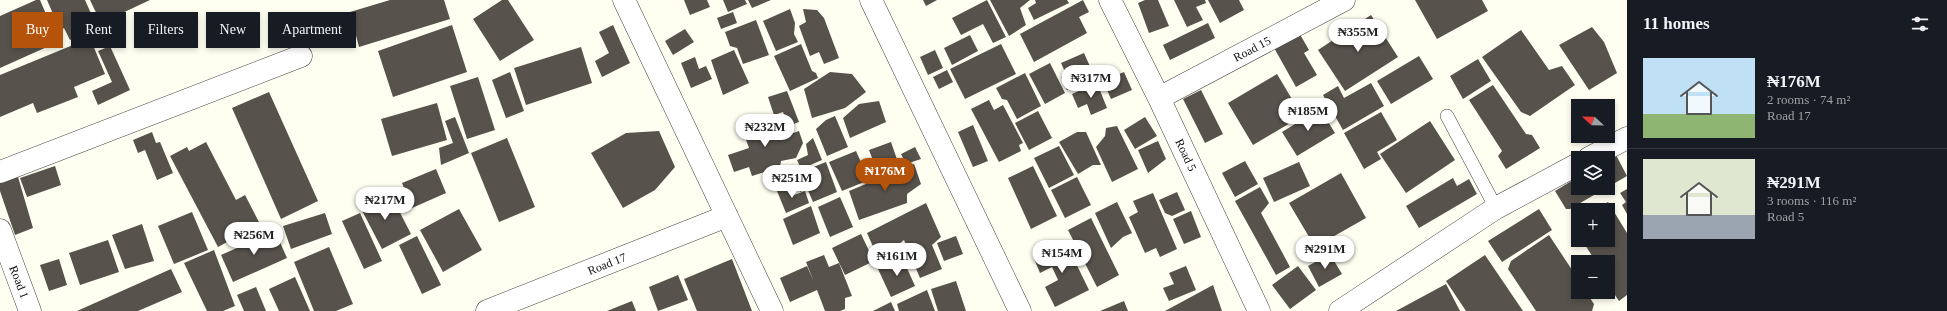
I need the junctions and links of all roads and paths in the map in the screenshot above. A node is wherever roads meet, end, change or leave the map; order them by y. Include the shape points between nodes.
1 (624, 0) edge
2 (870, 0) edge
3 (1110, 0) edge
4 (1344, 0) edge
5 (301, 56) dead end
6 (1159, 98) junction
7 (1447, 116) dead end
8 (1627, 138) edge
9 (1602, 151) edge
10 (1571, 168) edge
11 (0, 172) edge
12 (1496, 208) junction
13 (726, 216) junction
14 (0, 230) edge
15 (30, 311) edge
16 (487, 311) edge
17 (772, 311) edge
18 (1020, 311) edge
19 (1259, 311) edge
20 (1340, 311) edge

1 - 13 street
2 - 18 street
3 - 6 street, Road 5
4 - 6 street, Road 15
5 - 11 street
6 - 19 street, Road 5
7 - 12 lane
8 - 9 street
10 - 12 street
12 - 20 street
13 - 16 street, Road 17
13 - 17 street
14 - 15 street, Road 1

